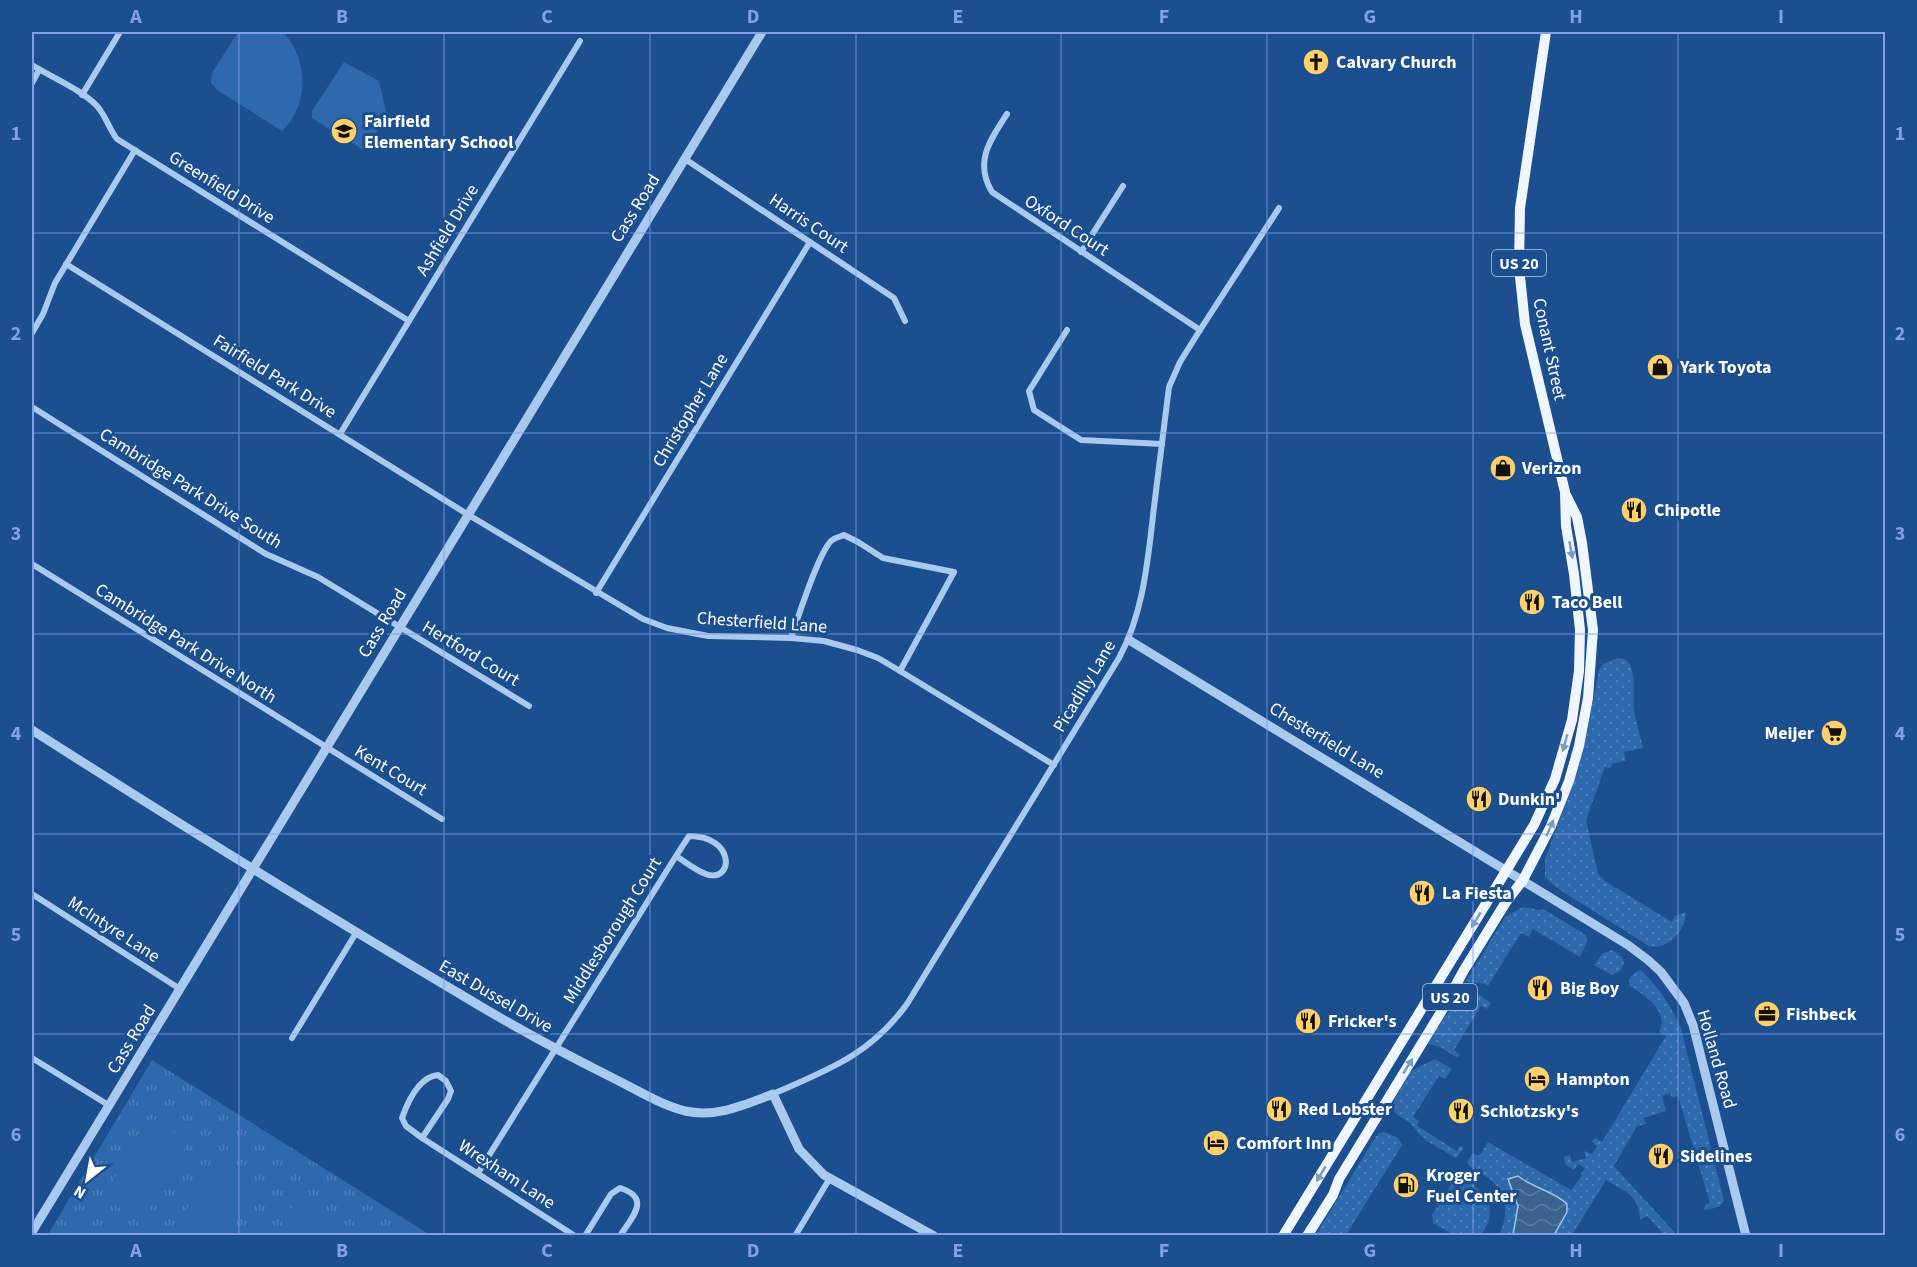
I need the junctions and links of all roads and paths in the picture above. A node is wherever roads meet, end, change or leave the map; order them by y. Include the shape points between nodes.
1 (120, 32) edge
2 (762, 32) edge
3 (1546, 32) edge
4 (580, 41) dead end
5 (32, 65) edge
6 (39, 70) junction
7 (32, 83) edge
8 (82, 95) junction
9 (1007, 114) dead end
10 (135, 150) junction
11 (685, 159) junction
12 (1123, 186) dead end
13 (1279, 208) dead end
14 (810, 242) junction
15 (1081, 252) junction
16 (66, 264) junction
17 (409, 321) junction
18 (905, 321) dead end
19 (1067, 330) dead end
20 (1200, 330) junction
21 (32, 333) edge
22 (32, 407) edge
23 (340, 434) junction
24 (1162, 444) junction
25 (1565, 492) junction
26 (467, 514) junction
27 (32, 564) edge
28 (596, 593) junction
29 (399, 627) junction
30 (791, 638) junction
31 (1129, 640) junction
32 (900, 671) junction
33 (529, 706) dead end
34 (32, 730) edge
35 (325, 747) junction
36 (1054, 765) junction
37 (442, 819) dead end
38 (676, 856) junction
39 (253, 870) junction
40 (1507, 870) junction
41 (1523, 880) junction
42 (32, 894) edge
43 (356, 933) junction
44 (180, 989) junction
45 (292, 1038) dead end
46 (556, 1050) junction
47 (32, 1058) edge
48 (772, 1095) junction
49 (110, 1106) junction
50 (422, 1138) junction
51 (478, 1173) junction
52 (830, 1178) junction
53 (32, 1232) edge
54 (575, 1236) edge
55 (585, 1236) edge
56 (620, 1236) edge
57 (795, 1236) edge
58 (934, 1236) edge
59 (1283, 1236) edge
60 (1307, 1236) edge
61 (1746, 1236) edge

1 - 8 street
2 - 11 street, Cass Road
3 - 25 main road, Conant Street / US 20 via 1520,208 1519,267 1525,324
4 - 17 street, Ashfield Drive
5 - 6 street, Greenfield Drive
6 - 7 street
6 - 8 street, Greenfield Drive
8 - 10 street, Greenfield Drive via 98,107 117,139
9 - 15 street, Oxford Court via 984,160 986,183 998,198
10 - 16 street
10 - 17 street, Greenfield Drive
11 - 14 street, Harris Court
11 - 26 street, Cass Road
12 - 15 street
13 - 20 street, Picadilly Lane
14 - 18 street, Harris Court via 894,297
14 - 28 street, Christopher Lane
15 - 20 street, Oxford Court
16 - 21 street
16 - 23 street, Fairfield Park Drive
17 - 23 street, Ashfield Drive
19 - 24 street via 1029,391 1034,410 1081,440
20 - 24 street, Picadilly Lane via 1169,387
22 - 29 street, Cambridge Park Drive South via 266,554 318,577
23 - 26 street, Fairfield Park Drive
24 - 31 street, Picadilly Lane via 1142,595
25 -> 40 main road, Conant Street / US 20 via 1580,630 1576,695 1555,779
41 -> 25 main road, Conant Street / US 20 via 1551,826 1574,766 1589,690 1593,650 1586,562 1577,516
26 - 28 street, Chesterfield Lane
26 - 29 street, Cass Road
27 - 35 street, Cambridge Park Drive North
28 - 30 street, Chesterfield Lane via 643,620 689,633
29 - 33 street, Hertford Court
29 - 35 street, Cass Road
30 - 32 street, Chesterfield Lane via 843,645
30 - 32 street via 826,547 844,535 883,558 954,572
31 - 36 street, Picadilly Lane
31 - 40 street, Chesterfield Lane
32 - 36 street, Chesterfield Lane
34 - 39 street, East Dussel Drive
35 - 37 street, Kent Court
35 - 39 street, Cass Road
36 - 48 street, Picadilly Lane via 895,1020 837,1066
38 - 38 street, Middlesborough Court via 706,875 720,873 726,866 725,853 700,836 689,836
38 - 46 street, Middlesborough Court
39 - 43 street, East Dussel Drive
39 - 44 street, Cass Road
40 - 41 street, Holland Road
40 -> 59 main road, US 20
60 -> 41 main road, US 20 via 1464,970
41 - 61 street, Holland Road via 1648,960 1684,1003 1693,1025
42 - 44 street, McIntyre Lane
43 - 45 street
43 - 46 street, East Dussel Drive
44 - 49 street, Cass Road
46 - 48 street, East Dussel Drive via 685,1111 728,1111
46 - 51 street, Middlesborough Court
47 - 49 street
48 - 52 street via 799,1149
49 - 53 street, Cass Road
50 - 50 street, Wrexham Lane via 402,1118 422,1082 438,1075 451,1091
50 - 51 street, Wrexham Lane
51 - 54 street, Wrexham Lane
52 - 57 street
52 - 58 street
55 - 56 street via 611,1194 620,1188 630,1191 638,1204

